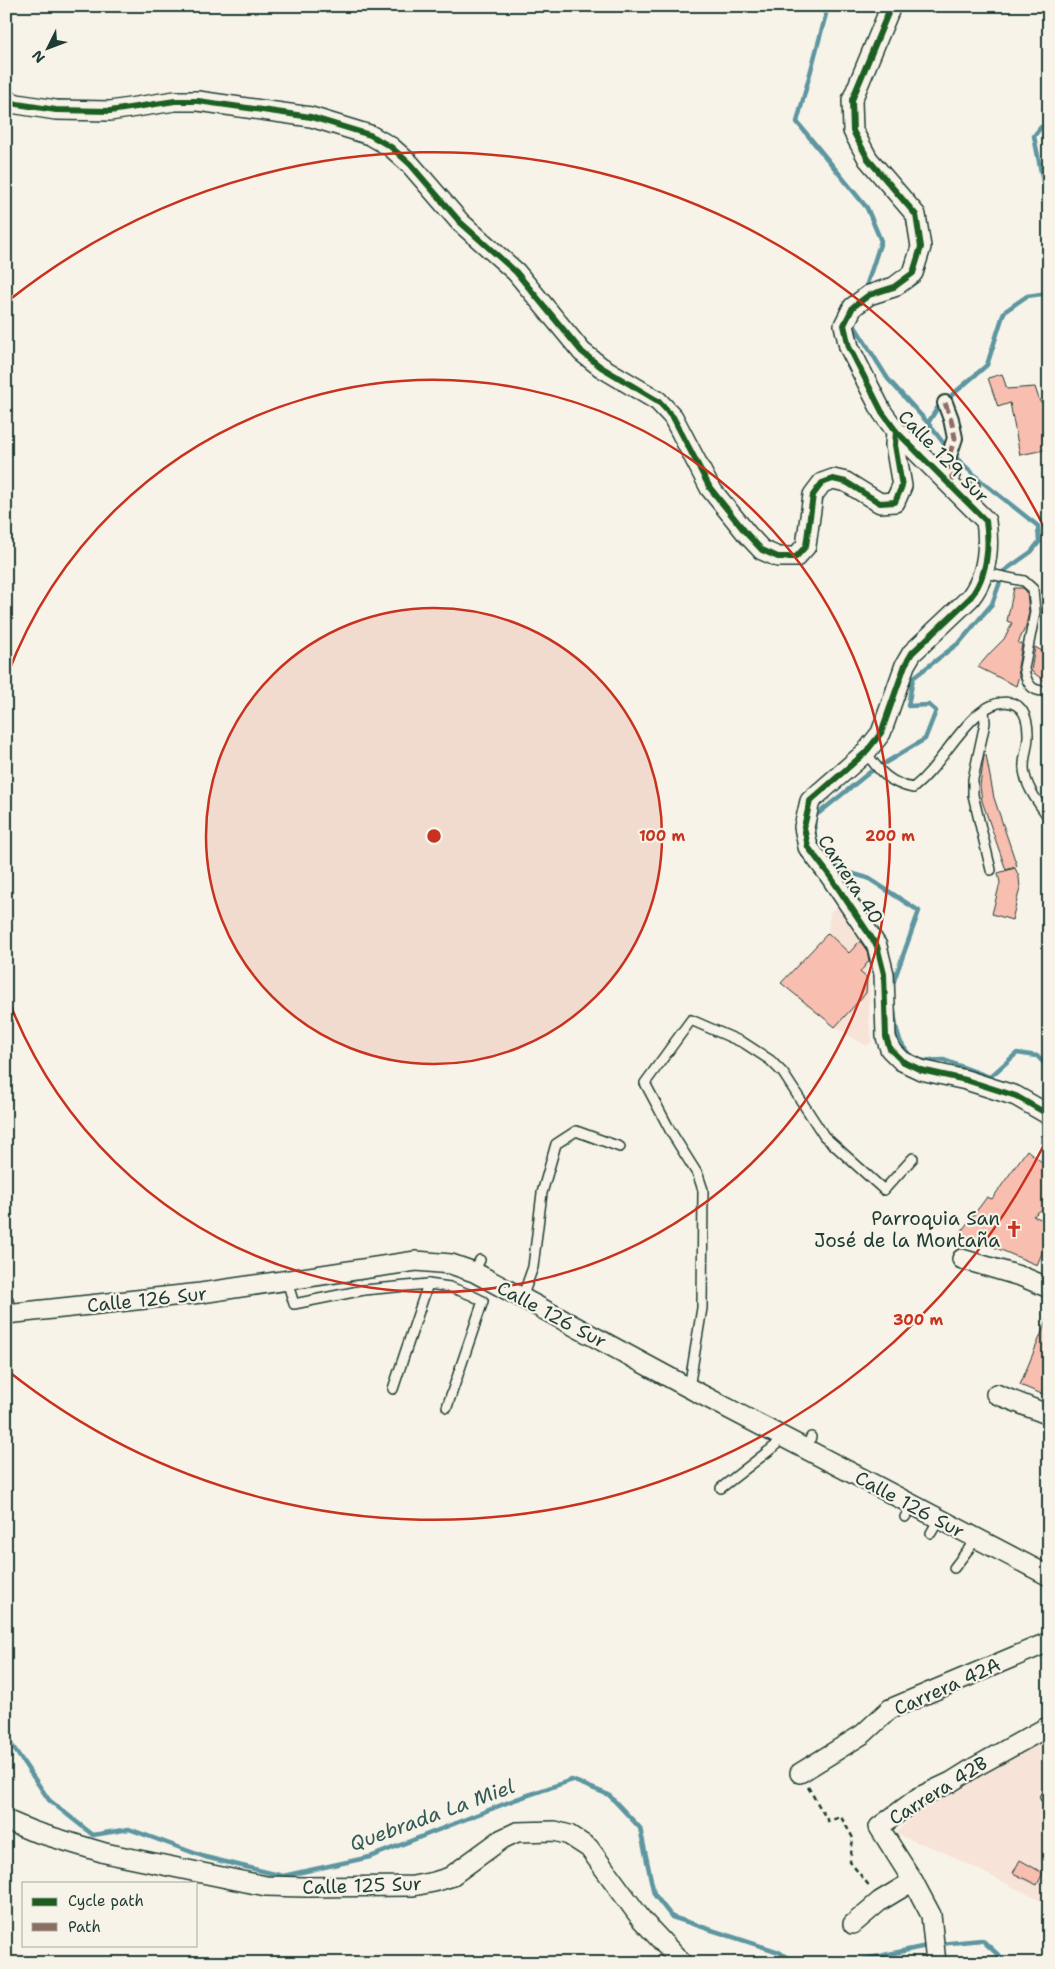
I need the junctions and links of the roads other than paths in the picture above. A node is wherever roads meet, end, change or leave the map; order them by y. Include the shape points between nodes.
1 (891, 6) edge
2 (6, 100) edge
3 (945, 403) dead end
4 (896, 431) junction
5 (951, 486) junction
6 (989, 570) junction
7 (1049, 690) edge
8 (984, 710) junction
9 (868, 756) junction
10 (1049, 818) edge
11 (991, 870) dead end
12 (1048, 1117) edge
13 (620, 1147) dead end
14 (913, 1158) dead end
15 (962, 1259) dead end
16 (287, 1281) junction
17 (428, 1284) junction
18 (1049, 1288) edge
19 (522, 1298) junction
20 (8, 1309) edge
21 (689, 1388) junction
22 (393, 1389) dead end
23 (996, 1394) dead end
24 (447, 1407) dead end
25 (1049, 1415) edge
26 (780, 1436) junction
27 (722, 1488) dead end
28 (977, 1538) junction
29 (954, 1568) dead end
30 (1049, 1576) edge
31 (1049, 1642) edge
32 (1049, 1726) edge
33 (800, 1772) road end
34 (1049, 1791) edge
35 (1049, 1800) edge
36 (6, 1820) edge
37 (911, 1879) junction
38 (853, 1924) dead end
39 (936, 1959) edge
40 (682, 1963) edge

1 - 4 street, Calle 129 Sur via 852,100 853,131 868,159 916,215 921,248 913,273 894,288 869,295 853,307 844,325 850,347 882,412
2 - 4 street via 56,110 110,111 175,101 198,101 311,117 370,134 410,164 460,222 516,272 582,352 601,368 658,400 673,417 710,488 746,534 762,550 778,557 796,556 806,546 812,495 822,483 833,479 846,482 880,503 895,502 902,486 895,445
3 - 5 street via 955,438 947,462 952,476
4 - 5 street, Calle 129 Sur
5 - 6 street, Calle 129 Sur via 970,493 986,521
6 - 7 lane via 1024,582 1033,589 1035,612 1024,668 1028,685 1036,690
6 - 9 street, Carrera 40 via 970,598 912,653 881,732
8 - 9 lane via 913,788 892,782
8 - 10 lane via 1010,701 1023,711 1028,732 1024,773
8 - 11 lane via 985,723 973,779 973,795
9 - 12 street, Carrera 40 via 810,801 804,827 808,847 877,946 884,974 886,1037 890,1049 902,1061 921,1070 1016,1096
13 - 19 lane via 576,1131 556,1144 542,1193 533,1267
14 - 21 lane via 884,1190 824,1136 783,1072 770,1060 744,1043 691,1020 645,1083 670,1132 698,1176 702,1190 702,1308
15 - 18 street
16 - 17 lane via 294,1304 364,1290
16 - 19 street, Calle 126 Sur via 416,1261 477,1266
16 - 20 street, Calle 126 Sur via 200,1287
17 - 22 lane
17 - 24 lane via 450,1287 483,1301
19 - 21 street, Calle 126 Sur
21 - 26 street, Calle 126 Sur
23 - 25 street
26 - 27 lane via 775,1446
26 - 28 street, Calle 126 Sur via 808,1443 935,1526
28 - 29 lane
28 - 30 street, Calle 126 Sur
31 - 33 street, Carrera 42A via 890,1710 863,1734
32 - 37 street, Carrera 42B via 919,1797 879,1828
34 - 35 lane via 1045,1797
36 - 40 street, Calle 125 Sur via 105,1853 266,1886 305,1887 413,1886 434,1882 450,1877 502,1839 517,1832 555,1831 569,1835 589,1848 642,1920
37 - 38 street
37 - 39 street via 931,1921

